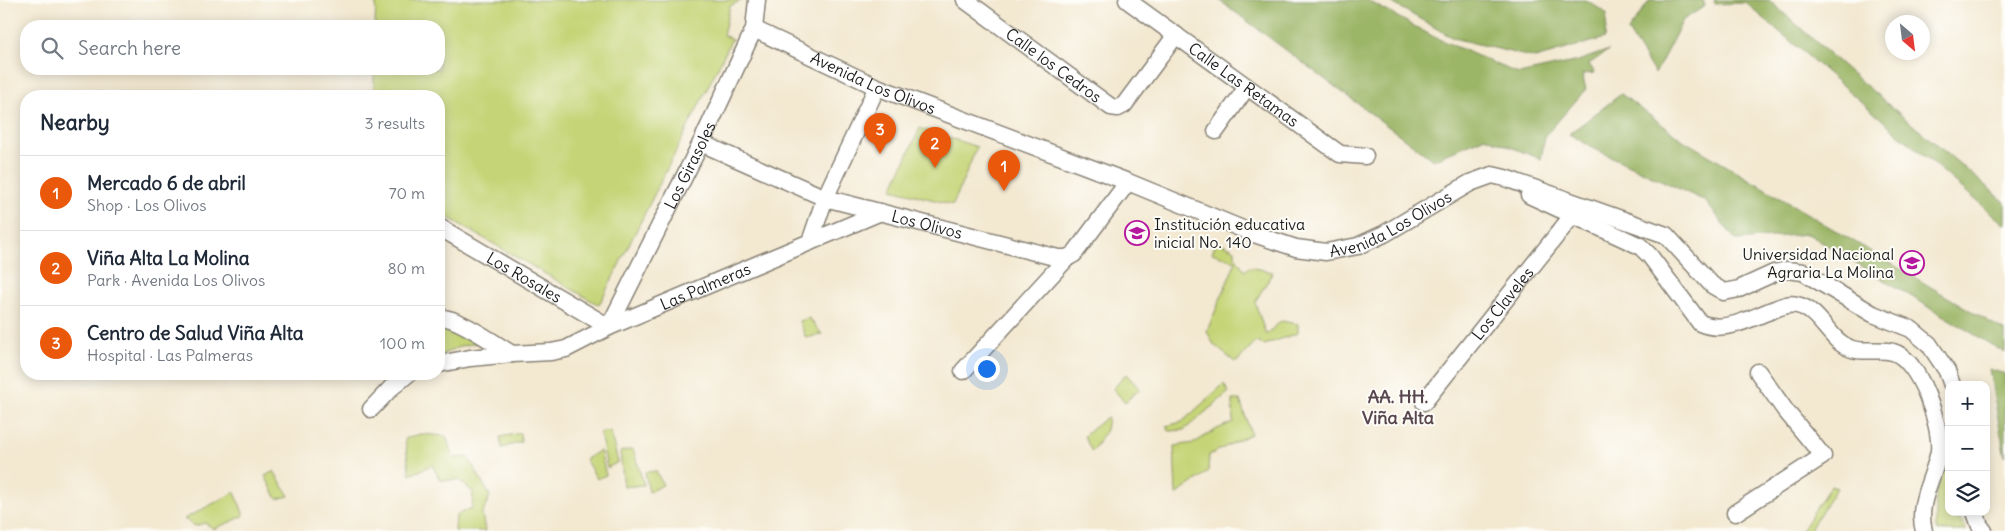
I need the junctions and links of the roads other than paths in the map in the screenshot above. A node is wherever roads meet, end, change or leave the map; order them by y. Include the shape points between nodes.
1 (757, 0) edge
2 (965, 0) edge
3 (1127, 0) edge
4 (754, 29) junction
5 (1176, 35) junction
6 (877, 87) junction
7 (1247, 87) junction
8 (1216, 131) dead end
9 (701, 143) junction
10 (1365, 156) dead end
11 (1128, 182) junction
12 (825, 198) junction
13 (1575, 209) junction
14 (881, 212) junction
15 (445, 231) edge
16 (810, 242) junction
17 (1068, 258) junction
18 (445, 318) edge
19 (609, 326) junction
20 (512, 354) junction
21 (445, 363) edge
22 (963, 371) dead end
23 (1758, 372) dead end
24 (401, 380) edge
25 (1951, 381) edge
26 (1424, 402) dead end
27 (371, 410) dead end
28 (1735, 513) dead end
29 (1976, 516) edge
30 (1924, 531) edge
31 (1984, 531) edge

1 - 4 street, Los Girasoles
2 - 5 street, Calle los Cedros via 1111,107 1124,105
3 - 5 street, Calle Las Retamas
4 - 6 street, Avenida Los Olivos
4 - 9 street, Los Girasoles
5 - 7 street, Calle Las Retamas
6 - 11 street, Avenida Los Olivos
6 - 12 street
7 - 8 street
7 - 10 street, Calle Las Retamas via 1340,154
9 - 12 street, Los Olivos
9 - 19 street, Los Girasoles
11 - 13 street, Avenida Los Olivos via 1257,235 1296,248 1326,252 1358,246 1384,234 1470,183 1492,175
11 - 17 street
12 - 14 street, Los Olivos
12 - 16 street
13 - 25 street, Avenida Los Olivos via 1666,235 1712,285 1724,292 1739,290 1774,273 1787,270 1804,272 1873,314 1911,329 1929,344
13 - 26 street, Los Claveles
13 - 30 street via 1640,246 1700,323 1710,328 1726,328 1784,305 1796,304 1808,309 1837,339 1852,349 1894,352 1905,358 1916,370 1929,399 1938,436 1939,450 1921,508
14 - 16 street, Las Palmeras
14 - 17 street, Los Olivos
15 - 19 street, Los Rosales
16 - 19 street, Las Palmeras
17 - 22 street
18 - 20 street via 456,321
19 - 20 street, Las Palmeras via 558,352
20 - 21 street, Las Palmeras
23 - 28 street via 1823,456
24 - 27 street
29 - 31 street

